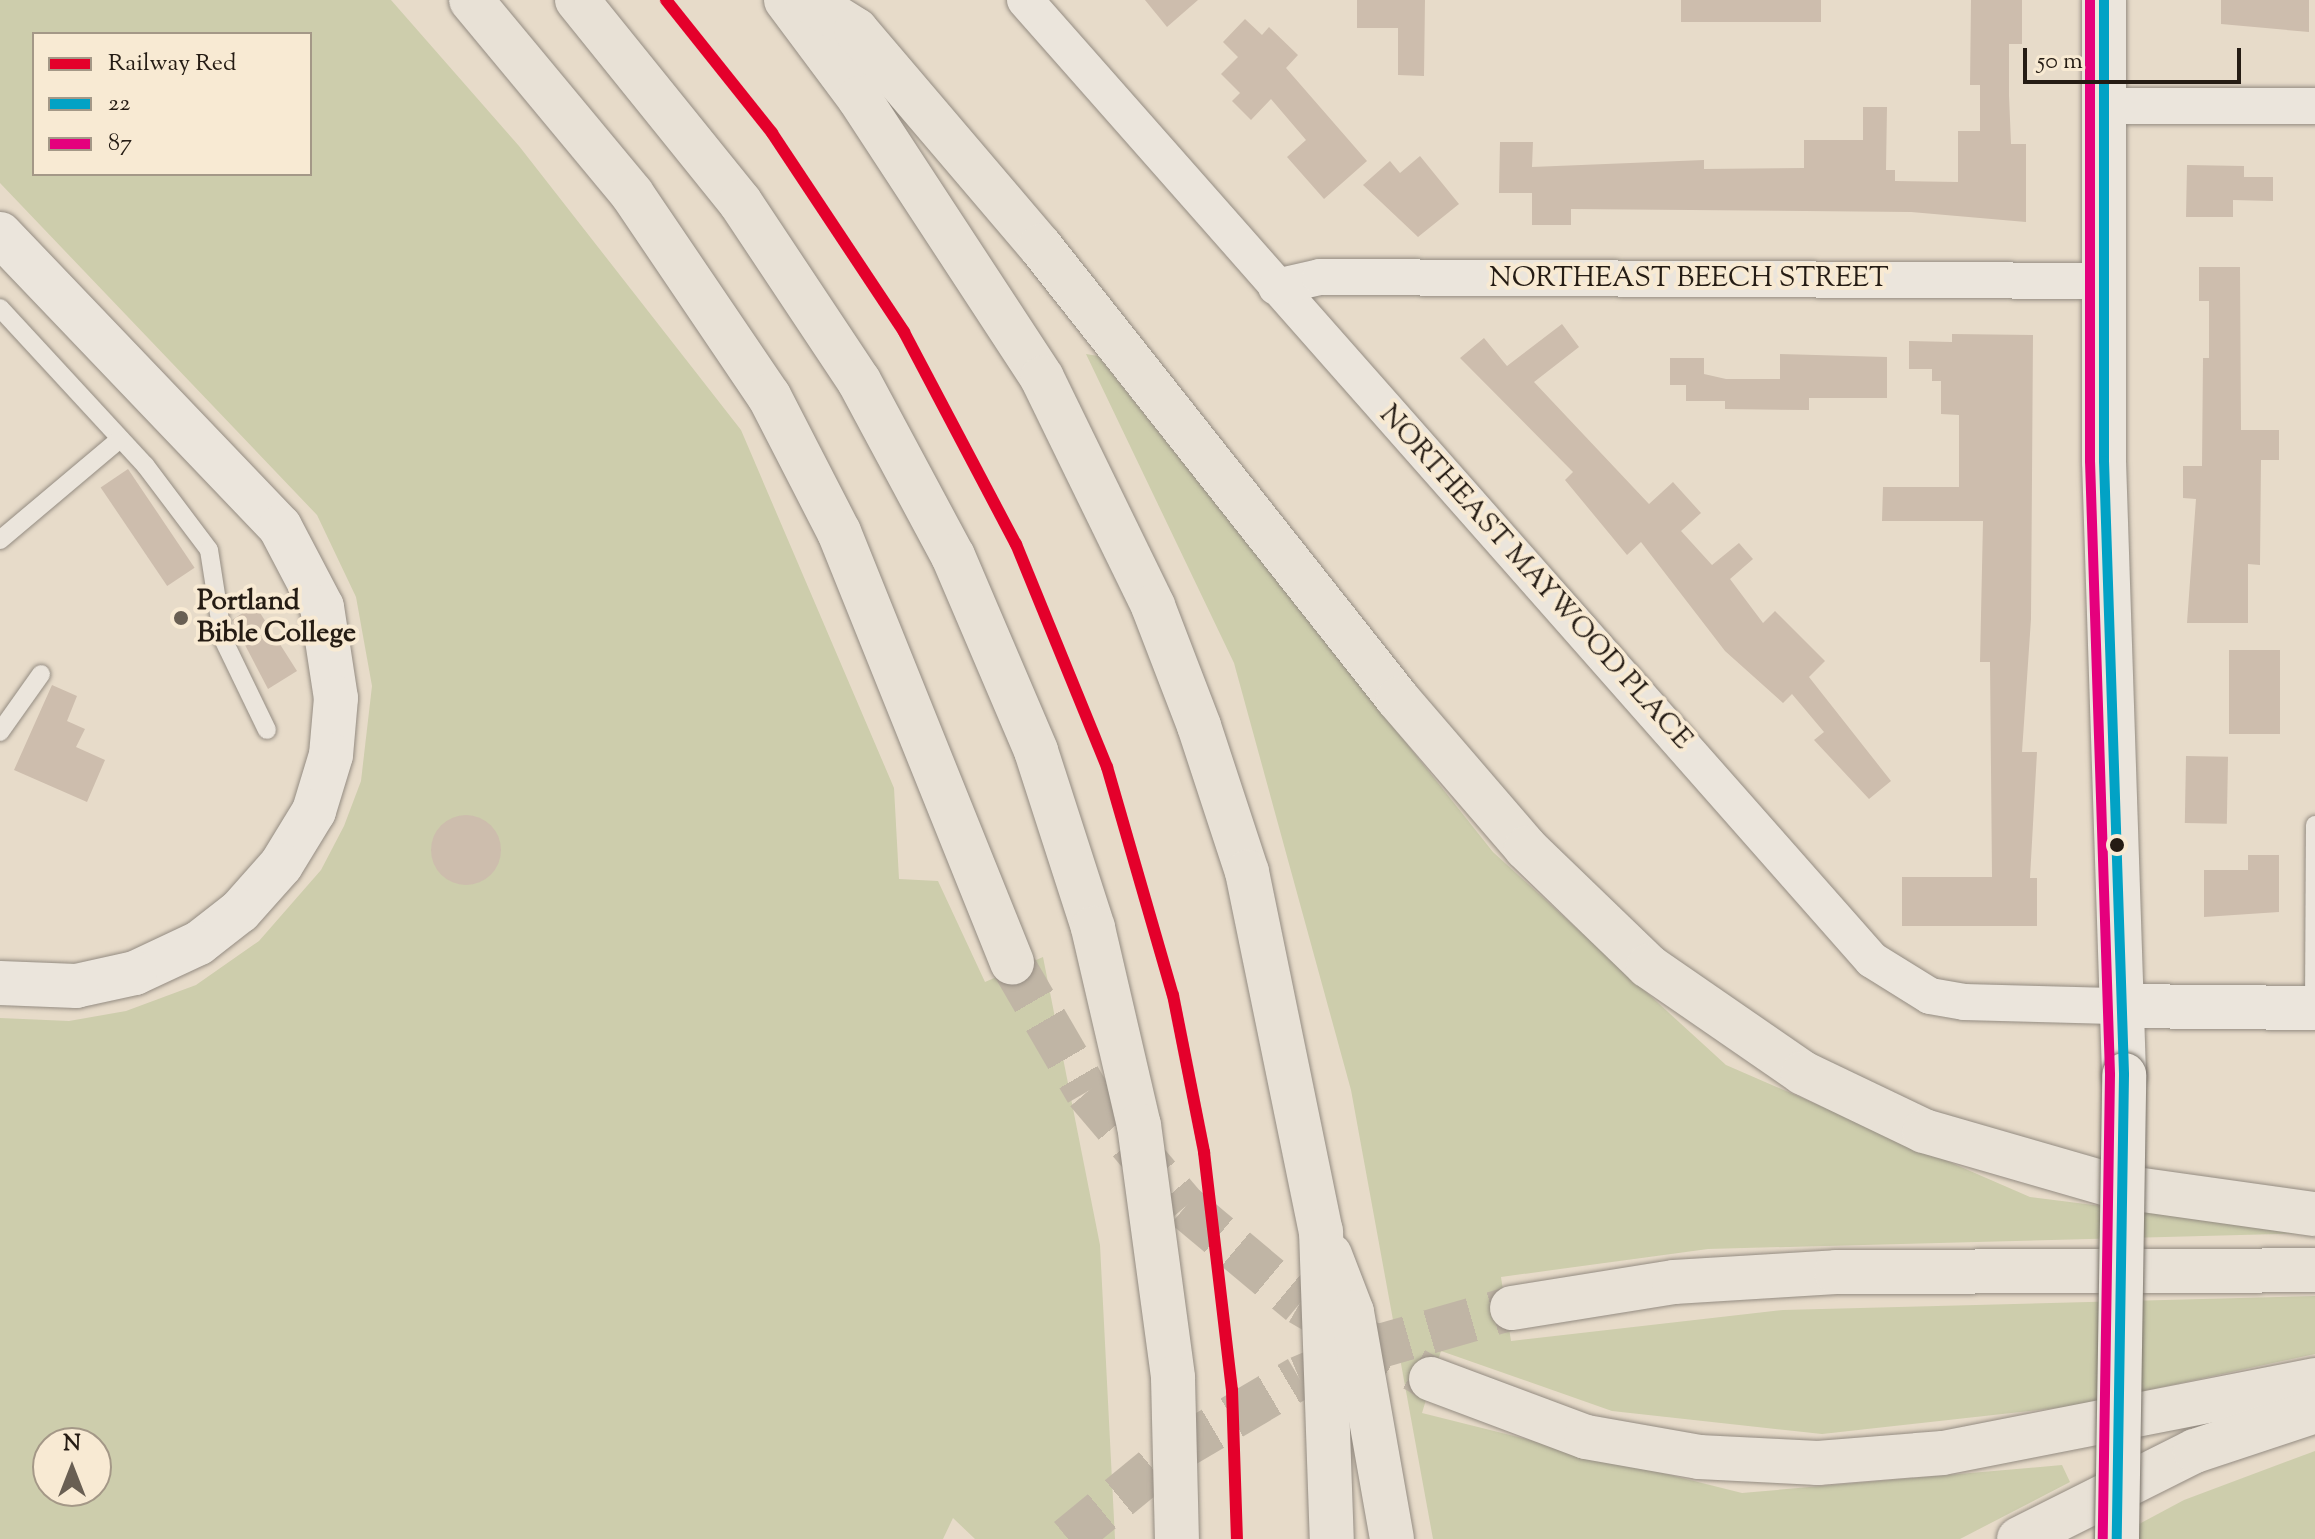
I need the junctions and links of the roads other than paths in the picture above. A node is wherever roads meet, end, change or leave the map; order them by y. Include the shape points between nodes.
1 (471, 0) edge
2 (577, 0) edge
3 (786, 0) edge
4 (808, 0) edge
5 (1025, 0) edge
6 (2104, 0) edge
7 (2103, 106) junction
8 (2315, 106) edge
9 (0, 234) edge
10 (2102, 281) junction
11 (1276, 287) junction
12 (0, 308) edge
13 (120, 439) junction
14 (0, 540) edge
15 (41, 674) dead end
16 (267, 730) dead end
17 (0, 732) edge
18 (2315, 825) edge
19 (1012, 963) tunnel mouth
20 (0, 983) edge
21 (2122, 1006) junction
22 (2314, 1008) edge
23 (2315, 1214) edge
24 (1321, 1231) junction
25 (2315, 1270) edge
26 (1512, 1308) tunnel mouth
27 (1431, 1379) tunnel mouth
28 (2315, 1380) edge
29 (2315, 1411) edge
30 (1177, 1539) edge
31 (1332, 1539) edge
32 (1392, 1539) edge
33 (2019, 1539) edge
34 (2117, 1539) edge

1 - 19 highway via 632,194 769,396 839,532
2 - 30 highway via 740,202 859,381 953,556 1036,751 1093,928 1139,1125 1173,1378
3 - 24 highway via 988,288 1042,378 1153,606 1247,872
4 - 23 highway via 856,30 1040,246 1526,848 1679,991 1803,1073 1924,1131 2115,1186
5 - 11 street, NORTHEAST MAYWOOD PLACE
6 - 7 main road
7 - 8 street
7 - 10 main road
9 - 20 main road via 280,527 322,607 336,698 331,755 314,811 281,865 240,911 199,943 135,973 76,986
10 - 11 street, NORTHEAST BEECH STREET via 1320,277
10 - 21 main road
11 - 21 street, NORTHEAST MAYWOOD PLACE via 1872,960 1930,996 1964,1002
12 - 13 lane
13 - 14 lane
13 - 16 lane via 209,550 223,639
15 - 17 lane
18 - 22 lane
21 - 22 main road
21 - 34 main road, bridge
24 - 31 highway
24 - 32 highway via 1352,1312
25 - 26 highway via 1767,1275
27 - 28 highway via 1600,1440 1699,1457 1818,1463 1943,1453
29 - 33 highway via 2195,1451

